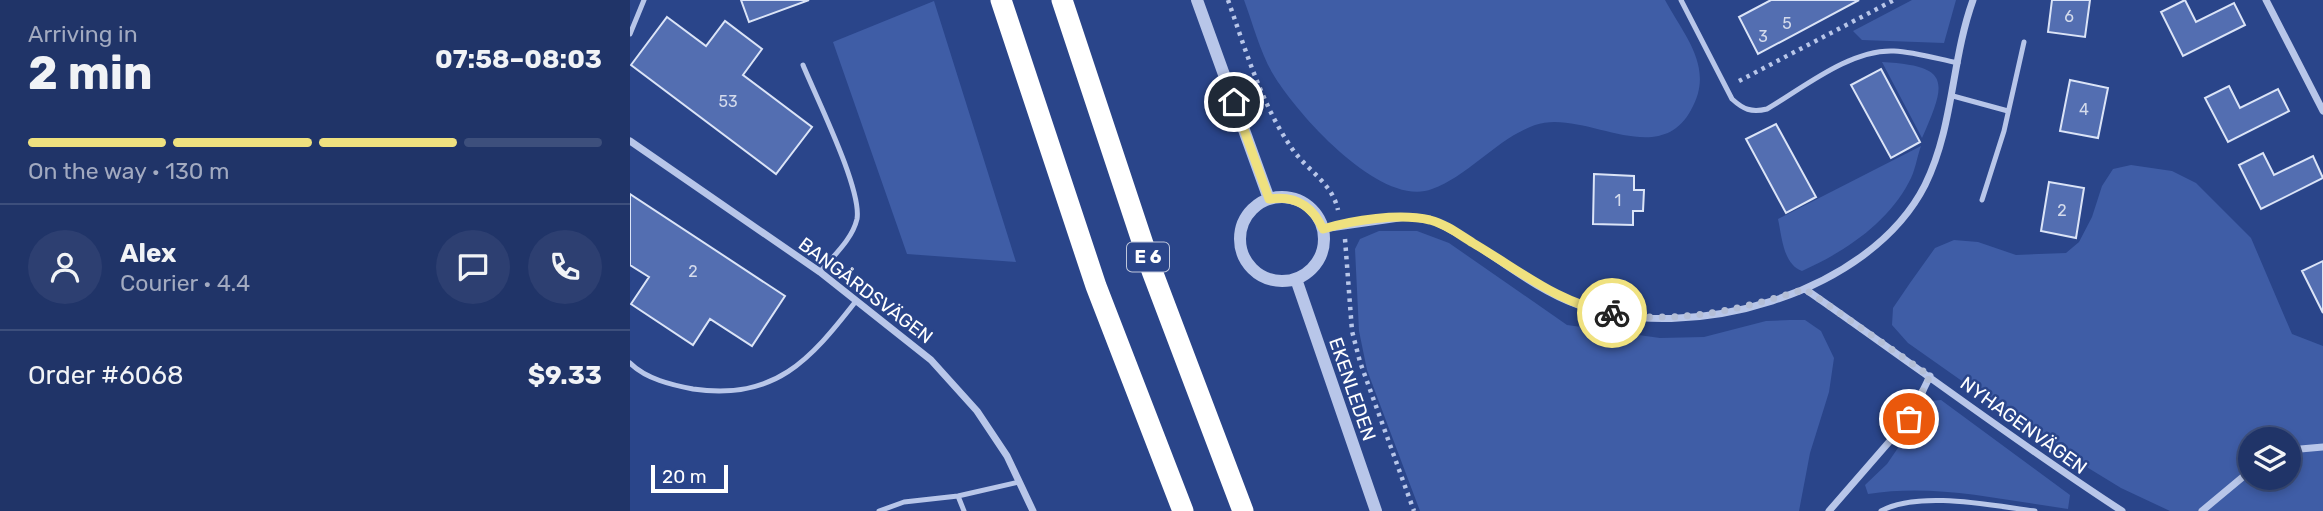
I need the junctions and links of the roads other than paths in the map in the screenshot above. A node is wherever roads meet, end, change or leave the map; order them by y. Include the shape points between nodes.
1 (644, 0) edge
2 (1001, 0) edge
3 (1062, 0) edge
4 (1197, 0) edge
5 (1681, 0) edge
6 (1973, 0) edge
7 (2266, 0) edge
8 (630, 34) edge
9 (2024, 42) dead end
10 (1959, 63) junction
11 (803, 65) dead end
12 (1953, 96) junction
13 (2008, 111) junction
14 (2323, 111) edge
15 (630, 141) edge
16 (1269, 199) junction
17 (1982, 200) dead end
18 (1323, 229) junction
19 (820, 272) junction
20 (1296, 279) junction
21 (1805, 289) junction
22 (856, 301) junction
23 (630, 363) edge
24 (1930, 376) junction
25 (2323, 447) edge
26 (2301, 449) edge
27 (2238, 481) edge
28 (1019, 482) junction
29 (958, 496) junction
30 (879, 511) edge
31 (964, 511) edge
32 (1033, 511) edge
33 (1183, 511) edge
34 (1243, 511) edge
35 (1376, 511) edge
36 (1829, 511) edge
37 (1881, 511) edge
38 (2035, 511) edge
39 (2122, 511) edge
40 (2202, 511) edge

1 - 8 lane
2 - 33 highway via 1096,286
3 - 34 highway, E 6 via 1152,271
4 - 16 street
5 - 10 lane via 1732,99 1756,112 1875,52
6 - 10 street
7 - 14 street
9 - 13 lane
10 - 12 street
11 - 19 lane via 856,194 857,218 849,238
12 - 13 lane
12 - 21 street via 1936,159 1910,211 1849,267
13 - 17 lane
15 - 19 street, BANGÅRDSVÄGEN
16 - 18 street via 1296,199 1317,216
16 - 20 street via 1257,204 1241,226 1241,252 1248,264 1269,280
18 - 20 street via 1322,253 1307,273
18 - 21 street via 1406,218 1431,220 1548,291 1578,305 1638,318 1722,312
19 - 22 street, BANGÅRDSVÄGEN
20 - 35 street, EKENLEDEN
21 - 24 street, NYHAGENVÄGEN
22 - 23 lane via 818,349 792,371 765,385 735,392 670,385
22 - 28 street, BANGÅRDSVÄGEN via 931,360 977,411
24 - 36 street via 1909,419
24 - 39 street, NYHAGENVÄGEN via 2017,443
25 - 26 street
27 - 40 street
28 - 29 lane
28 - 32 street, BANGÅRDSVÄGEN
29 - 30 lane via 904,502
29 - 31 lane
37 - 38 lane via 1922,502

